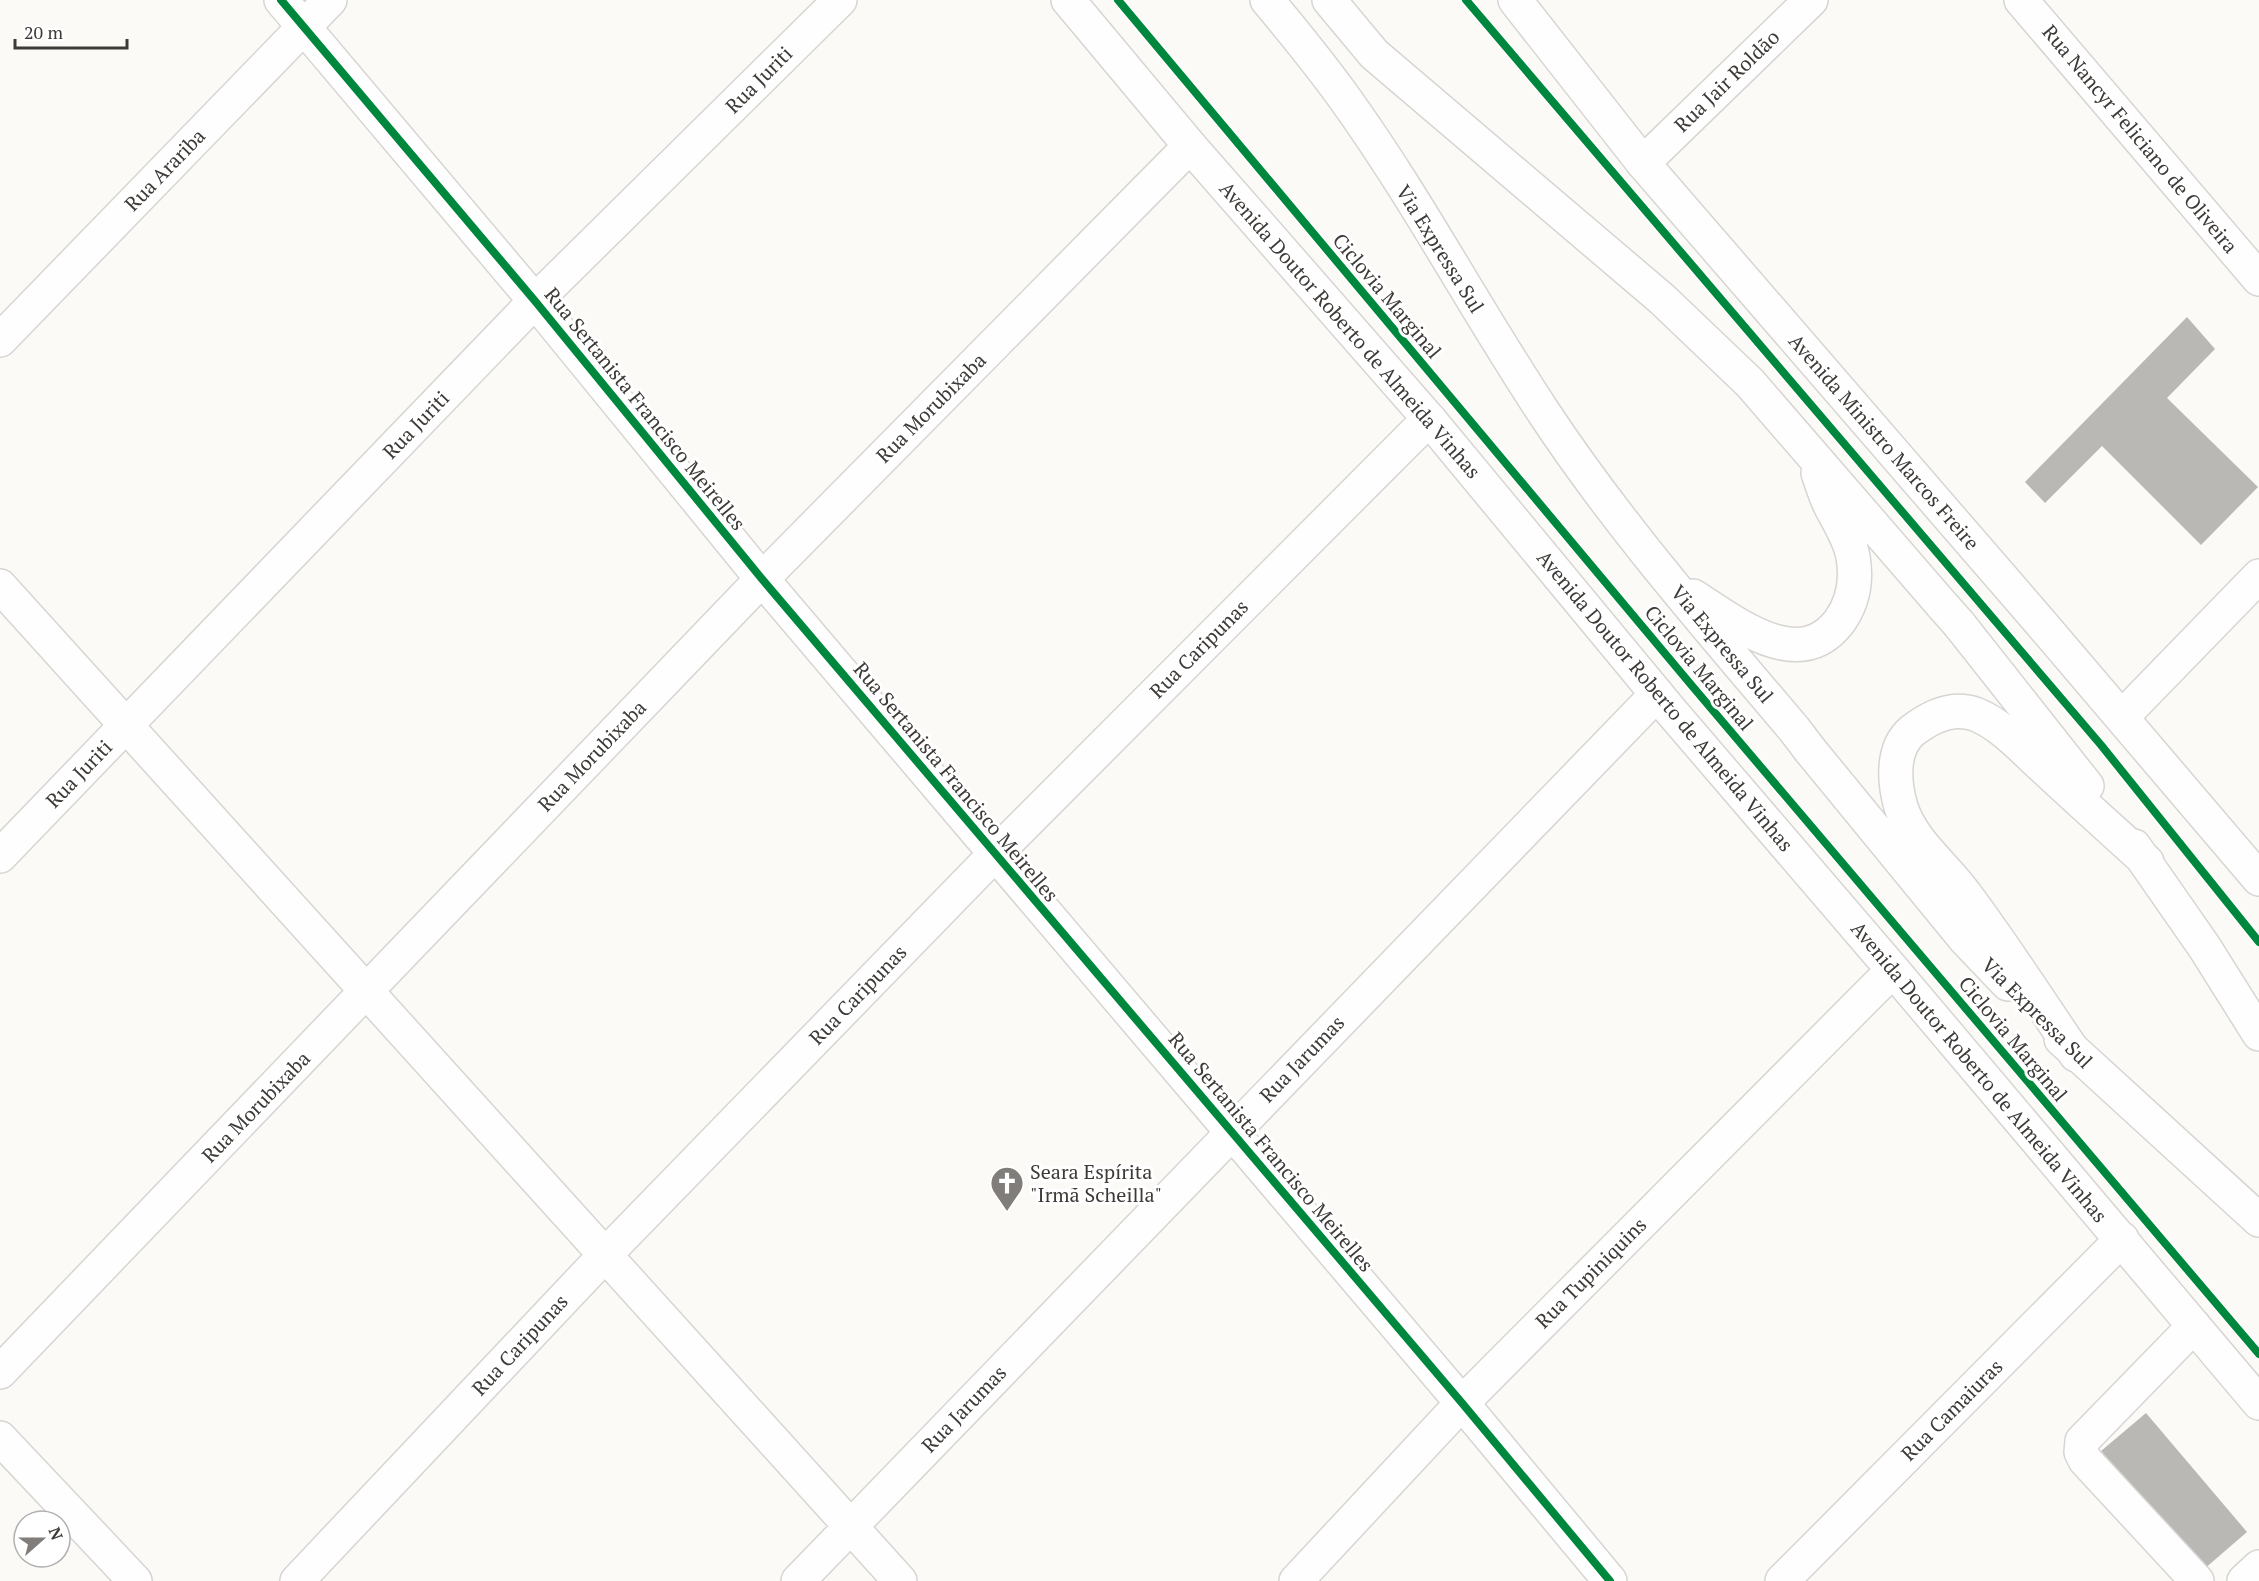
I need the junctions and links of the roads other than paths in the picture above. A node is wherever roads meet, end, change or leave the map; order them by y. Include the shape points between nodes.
1 (281, 0) edge
2 (330, 0) edge
3 (840, 0) edge
4 (1068, 0) edge
5 (1267, 0) edge
6 (1329, 0) edge
7 (1515, 0) edge
8 (1811, 0) edge
9 (2021, 0) edge
10 (303, 26) junction
11 (1191, 146) junction
12 (1643, 163) junction
13 (2259, 279) edge
14 (535, 301) junction
15 (0, 340) edge
16 (1429, 419) junction
17 (1809, 449) junction
18 (2259, 576) edge
19 (762, 579) junction
20 (1669, 581) junction
21 (0, 586) edge
22 (1657, 694) junction
23 (2122, 717) junction
24 (126, 725) junction
25 (996, 853) junction
26 (0, 856) edge
27 (2147, 862) junction
28 (2259, 879) edge
29 (1893, 970) junction
30 (367, 991) junction
31 (2259, 1034) edge
32 (2076, 1055) junction
33 (1232, 1131) junction
34 (2259, 1220) edge
35 (2122, 1239) junction
36 (605, 1255) junction
37 (2194, 1326) junction
38 (0, 1372) edge
39 (1462, 1403) junction
40 (2259, 1403) edge
41 (0, 1438) edge
42 (850, 1527) junction
43 (2259, 1567) edge
44 (135, 1581) edge
45 (297, 1581) edge
46 (798, 1581) edge
47 (900, 1581) edge
48 (1296, 1581) edge
49 (1610, 1581) edge
50 (1782, 1581) edge
51 (2197, 1581) edge
52 (2244, 1581) edge

1 - 10 main road, Rua Sertanista Francisco Meirelles
2 - 10 main road, Rua Arariba
3 - 14 main road, Rua Juriti
4 - 11 main road, Avenida Doutor Roberto de Almeida Vinhas
5 - 20 main road, Via Expressa Sul via 1343,96 1545,415 1602,497
6 - 17 main road via 1374,54 1662,299 1750,383
7 - 12 main road, Avenida Ministro Marcos Freire
8 - 12 main road, Rua Jair Roldão
9 - 13 main road, Rua Nancyr Feliciano de Oliveira
10 - 14 main road, Rua Sertanista Francisco Meirelles
10 - 15 main road, Rua Arariba
11 - 16 main road, Avenida Doutor Roberto de Almeida Vinhas
11 - 19 main road, Rua Morubixaba
12 - 23 main road, Avenida Ministro Marcos Freire
14 - 19 main road, Rua Sertanista Francisco Meirelles
14 - 24 main road, Rua Juriti
16 - 22 main road, Avenida Doutor Roberto de Almeida Vinhas
16 - 25 main road, Rua Caripunas
17 - 20 main road via 1853,555 1854,590 1844,616 1833,630 1798,644 1758,637
17 - 27 main road via 1951,615
18 - 23 main road
19 - 25 main road, Rua Sertanista Francisco Meirelles
19 - 30 main road, Rua Morubixaba
20 - 32 main road, Via Expressa Sul via 1965,939
21 - 24 main road
22 - 29 main road, Avenida Doutor Roberto de Almeida Vinhas
22 - 33 main road, Rua Jarumas
23 - 28 main road, Avenida Ministro Marcos Freire
24 - 26 main road, Rua Juriti
24 - 30 main road
25 - 33 main road, Rua Sertanista Francisco Meirelles
25 - 36 main road, Rua Caripunas
27 - 31 main road
27 - 32 main road via 2020,747 1974,714 1956,711 1925,721 1909,733 1899,749 1895,774 1901,808 1917,837 1965,893
29 - 35 main road, Avenida Doutor Roberto de Almeida Vinhas
29 - 39 main road, Rua Tupiniquins
30 - 36 main road
30 - 38 main road, Rua Morubixaba
32 - 34 main road, Via Expressa Sul
33 - 39 main road, Rua Sertanista Francisco Meirelles
33 - 42 main road, Rua Jarumas
35 - 37 main road, Avenida Doutor Roberto de Almeida Vinhas
35 - 50 main road, Rua Camaiuras
36 - 42 main road
36 - 45 main road, Rua Caripunas
37 - 40 main road, Avenida Doutor Roberto de Almeida Vinhas
37 - 51 main road via 2082,1441 2081,1452
39 - 48 main road, Rua Tupiniquins
39 - 49 main road, Rua Sertanista Francisco Meirelles
41 - 44 main road
42 - 46 main road, Rua Jarumas
42 - 47 main road
43 - 52 main road

